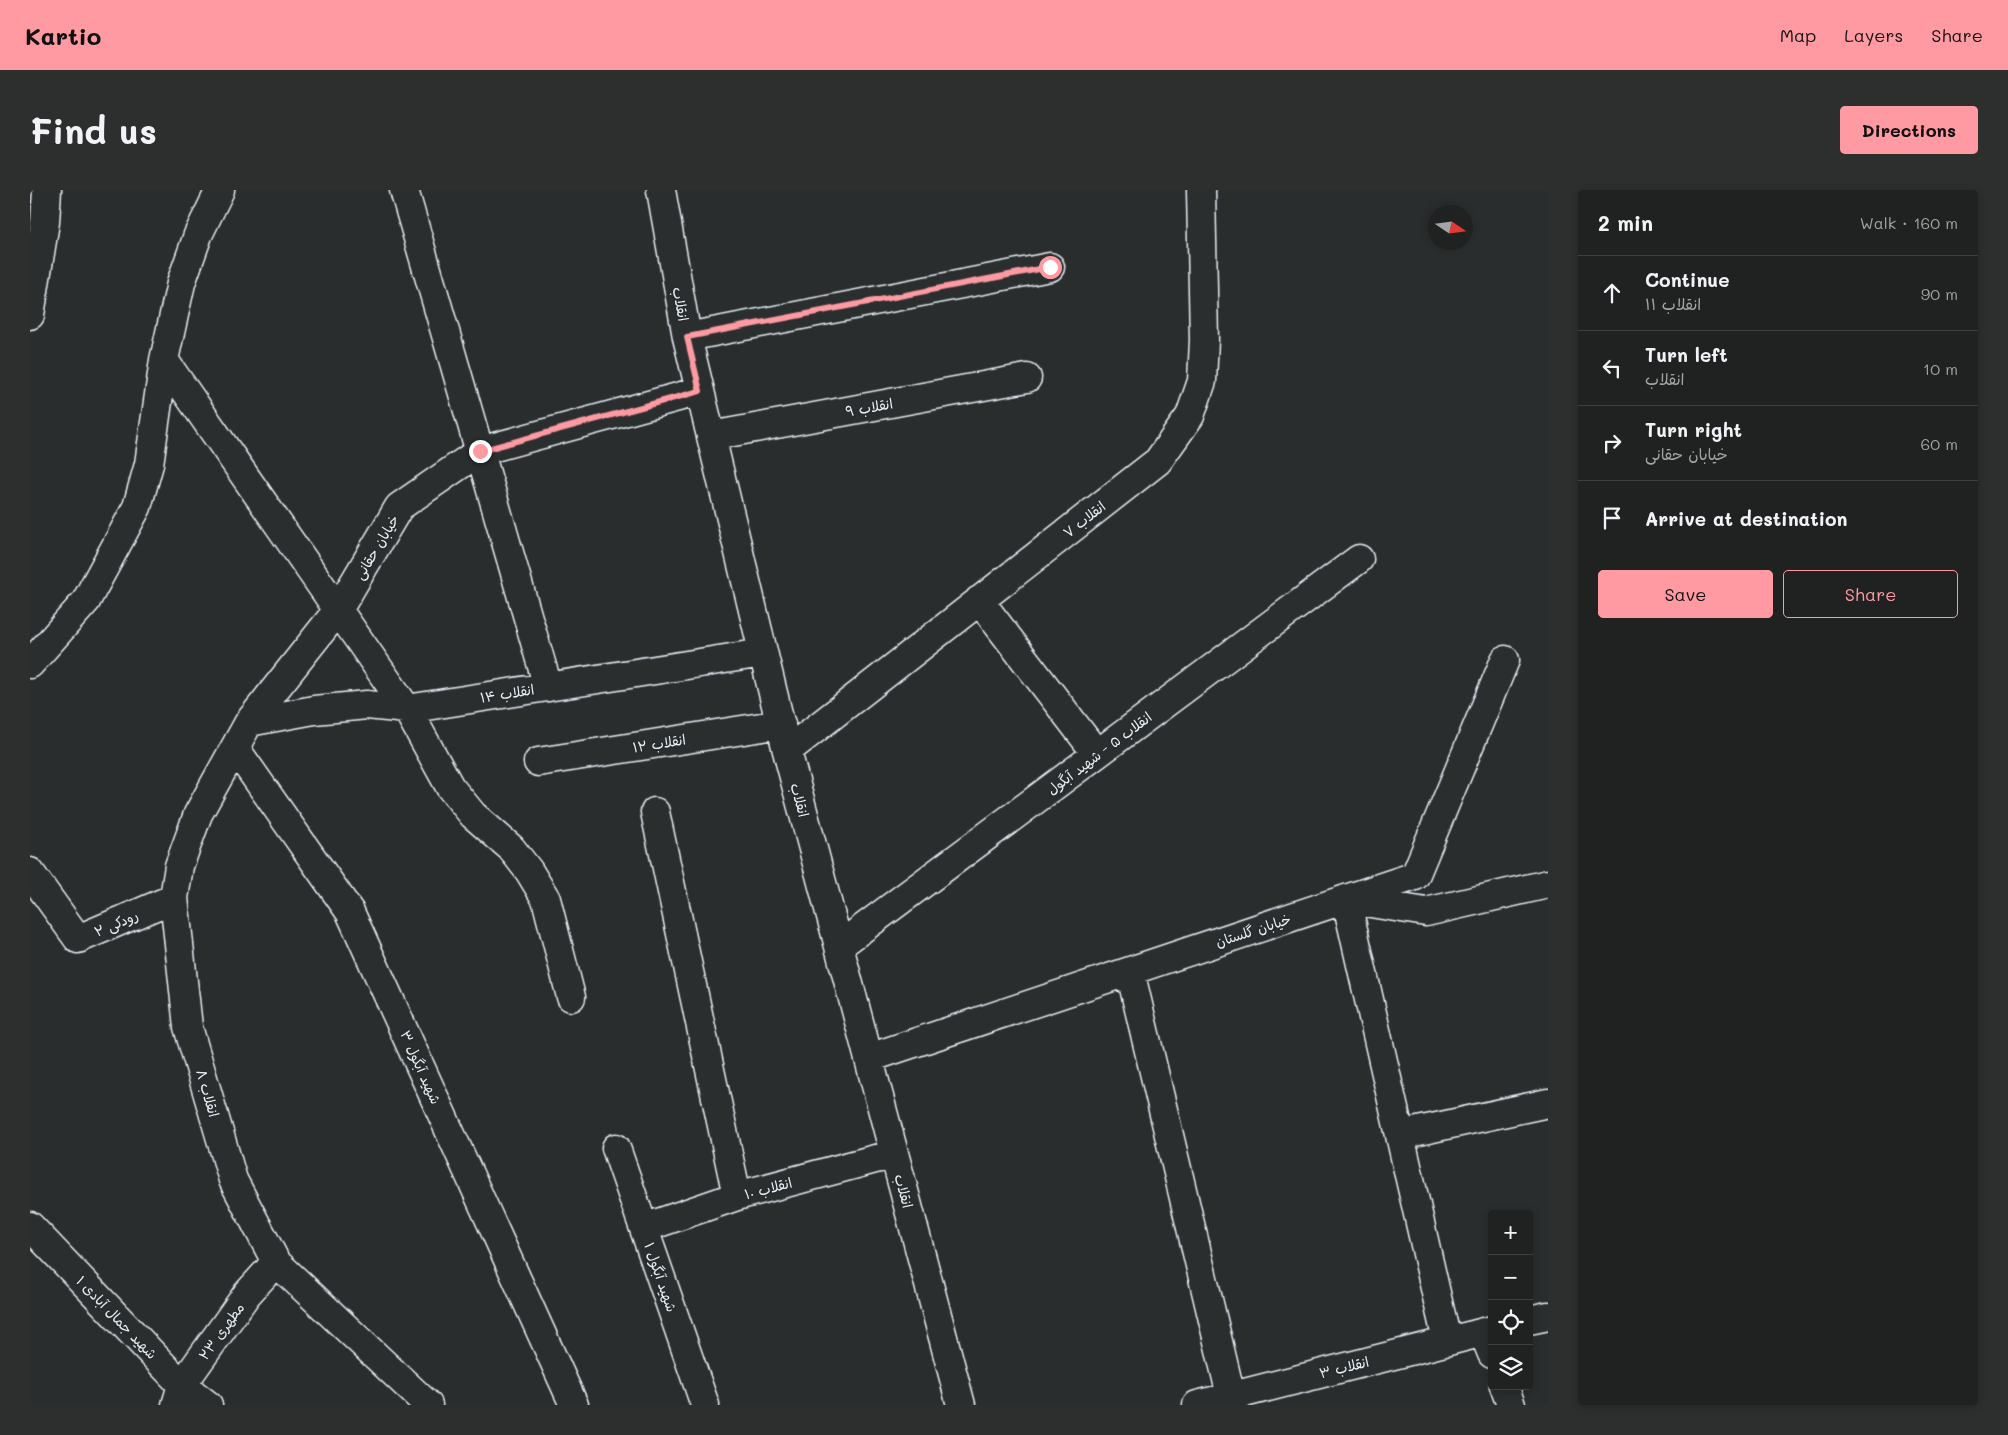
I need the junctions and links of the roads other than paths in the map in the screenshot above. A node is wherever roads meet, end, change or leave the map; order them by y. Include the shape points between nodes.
1 (47, 190) edge
2 (220, 190) edge
3 (404, 190) edge
4 (661, 190) edge
5 (1200, 190) edge
6 (1050, 267) dead end
7 (30, 315) edge
8 (687, 337) junction
9 (164, 360) junction
10 (1027, 378) dead end
11 (700, 391) junction
12 (711, 436) junction
13 (480, 451) junction
14 (1359, 559) dead end
15 (979, 600) junction
16 (338, 610) junction
17 (763, 653) junction
18 (1505, 660) dead end
19 (30, 664) edge
20 (548, 686) junction
21 (407, 709) junction
22 (250, 722) junction
23 (781, 724) junction
24 (235, 748) junction
25 (787, 751) junction
26 (1097, 754) junction
27 (538, 762) dead end
28 (655, 812) dead end
29 (30, 872) edge
30 (1548, 884) edge
31 (174, 898) junction
32 (1346, 899) junction
33 (839, 946) junction
34 (1130, 971) junction
35 (571, 997) dead end
36 (869, 1058) junction
37 (1548, 1103) edge
38 (1400, 1135) junction
39 (616, 1148) dead end
40 (894, 1154) junction
41 (737, 1196) junction
42 (30, 1226) edge
43 (644, 1228) junction
44 (276, 1262) junction
45 (1548, 1316) edge
46 (1533, 1319) edge
47 (1488, 1339) edge
48 (1448, 1341) junction
49 (1505, 1390) edge
50 (179, 1395) edge
51 (1231, 1396) junction
52 (208, 1405) edge
53 (428, 1405) edge
54 (574, 1405) edge
55 (705, 1405) edge
56 (962, 1405) edge
57 (1197, 1405) edge
58 (1511, 1405) edge

1 - 7 street
2 - 9 street via 198,234 181,283
3 - 13 street
4 - 8 street, انقلاب
5 - 15 street, انقلاب ۷ via 1204,340 1202,381 1190,416 1158,461
6 - 8 street
8 - 11 street, انقلاب
9 - 16 street
9 - 19 street via 150,464 137,507 86,601
10 - 12 street, انقلاب ۹
11 - 12 street, انقلاب
11 - 13 street, خیابان حقانی
12 - 17 street, انقلاب
13 - 16 street, خیابان حقانی via 399,507
13 - 20 street
14 - 26 street, انقلاب ۵ - شهید آبگول
15 - 25 street, انقلاب ۷
15 - 26 street
16 - 21 street
16 - 22 street, خیابان حقانی
17 - 20 street, انقلاب ۱۴
17 - 23 street, انقلاب
18 - 32 street, خیابان گلستان via 1415,876
20 - 21 street, انقلاب ۱۴
21 - 22 street, انقلاب ۱۴ via 367,705 314,710
21 - 35 street via 450,787 474,815 511,848 546,899
22 - 24 street, انقلاب ۸
23 - 25 street, انقلاب
23 - 27 street, انقلاب ۱۲
24 - 31 street, انقلاب ۸ via 198,814 179,866
24 - 54 street, شهید آبگول ۳ via 350,912
25 - 33 street, انقلاب
26 - 33 street, انقلاب ۵ - شهید آبگول
28 - 41 street
29 - 31 street, رودکی ۲ via 78,939
30 - 32 street via 1426,912
31 - 44 street, انقلاب ۸ via 188,1027 233,1180
32 - 34 street, خیابان گلستان
32 - 38 street
33 - 36 street, انقلاب
34 - 36 street, خیابان گلستان
34 - 51 street
36 - 40 street, انقلاب
37 - 38 street
38 - 48 street
39 - 43 street, شهید آبگول ۱
40 - 41 street, انقلاب ۱۰
40 - 56 street, انقلاب
41 - 43 street, انقلاب ۱۰
42 - 50 street, شهید جمال آبادی ۱
43 - 55 street, شهید آبگول ۱
44 - 50 street, مطهری ۲۳ via 248,1294
44 - 53 street, انقلاب ۸
45 - 46 street
47 - 48 street, انقلاب ۳
48 - 51 street, انقلاب ۳
49 - 58 street
50 - 52 street, شهید جمال آبادی ۱
51 - 57 street, انقلاب ۳

